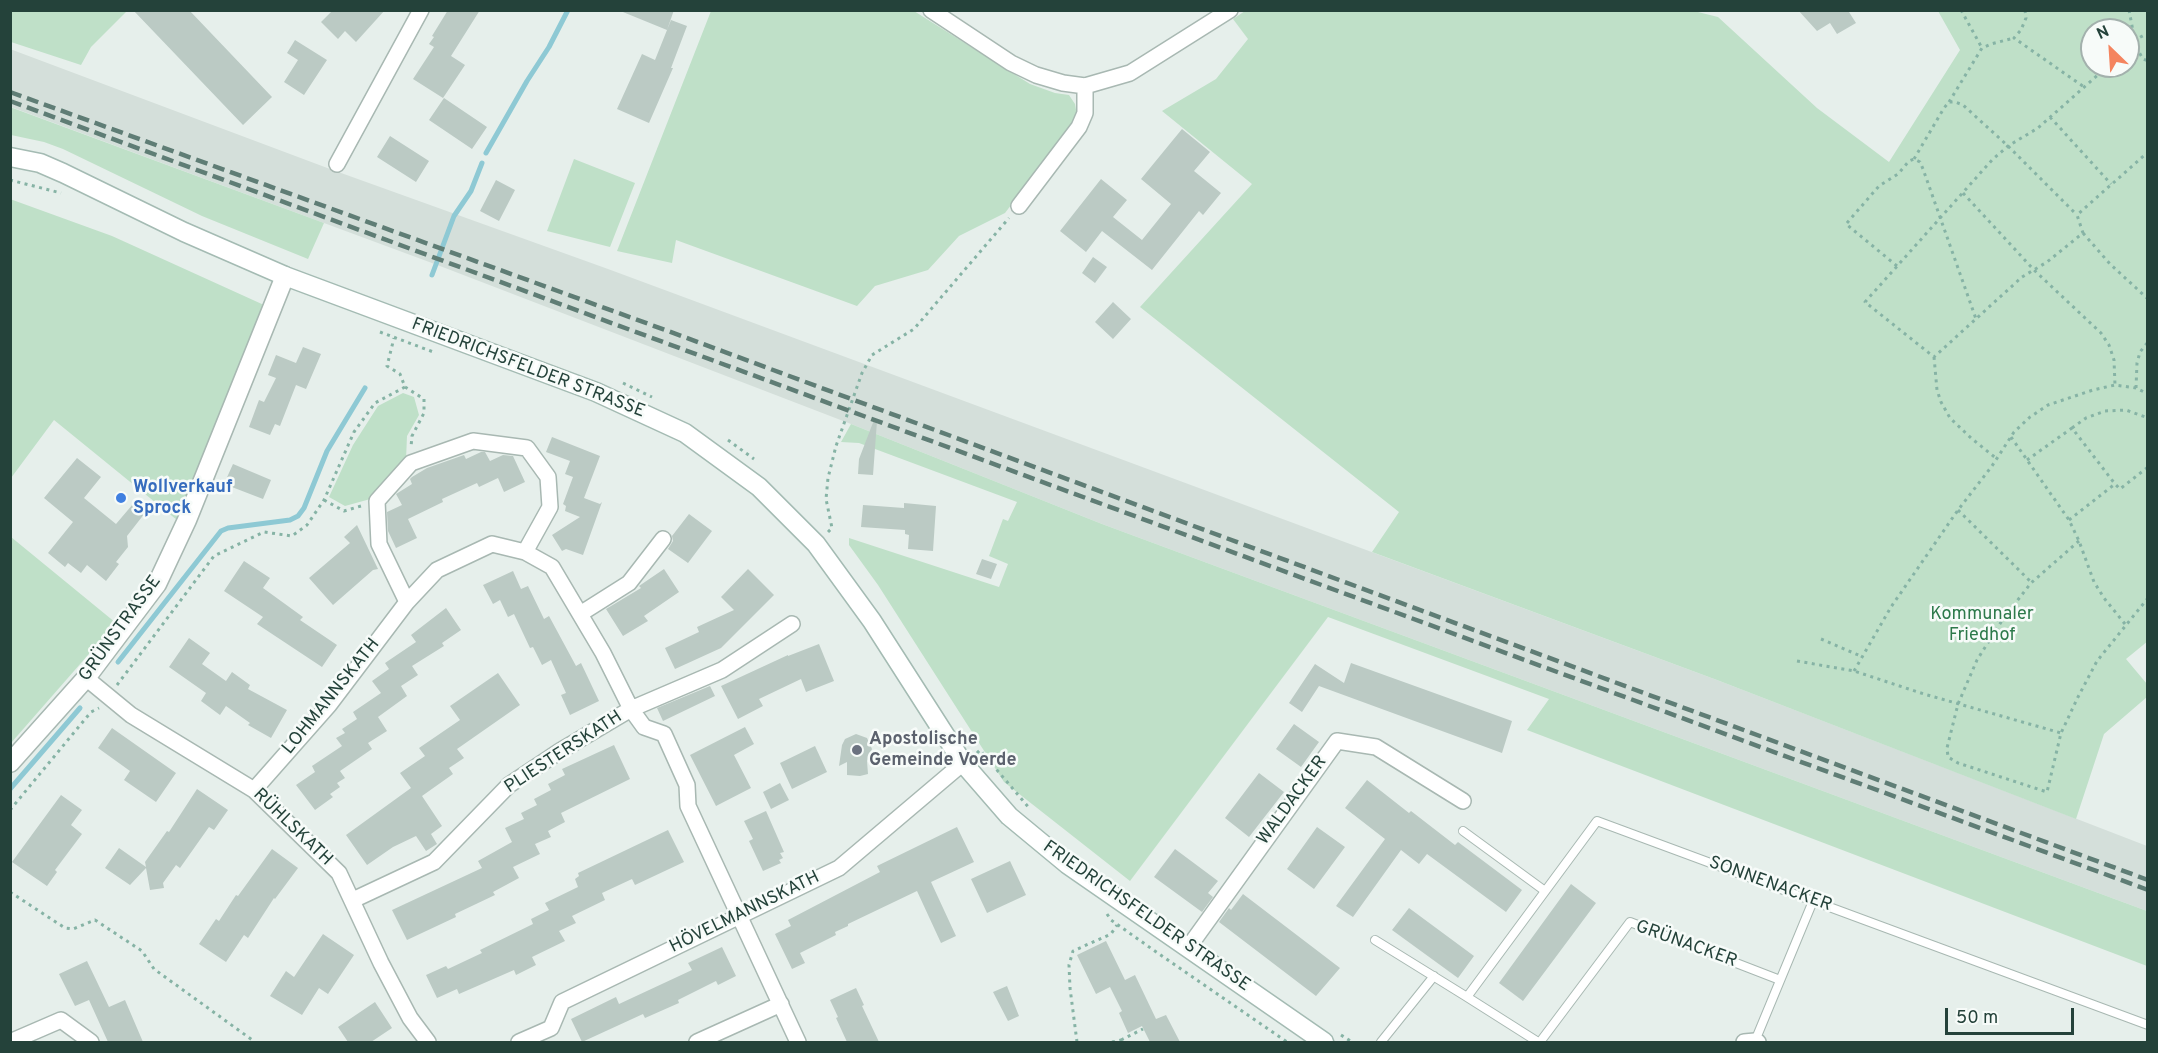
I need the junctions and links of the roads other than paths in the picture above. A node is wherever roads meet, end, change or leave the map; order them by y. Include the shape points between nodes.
1 (421, 10) edge
2 (931, 10) edge
3 (1230, 10) edge
4 (1085, 86) junction
5 (10, 157) edge
6 (337, 164) dead end
7 (1019, 206) road end
8 (285, 276) junction
9 (663, 539) dead end
10 (525, 552) junction
11 (407, 602) junction
12 (580, 614) junction
13 (792, 624) dead end
14 (86, 678) junction
15 (631, 709) junction
16 (10, 763) edge
17 (963, 763) junction
18 (254, 790) junction
19 (1463, 801) dead end
20 (1463, 831) dead end
21 (1545, 891) junction
22 (352, 900) junction
23 (1813, 901) junction
24 (740, 916) junction
25 (1374, 940) dead end
26 (1188, 948) junction
27 (1434, 976) junction
28 (1780, 980) junction
29 (1467, 997) junction
30 (781, 1004) junction
31 (2148, 1025) edge
32 (1329, 1037) edge
33 (10, 1042) edge
34 (91, 1042) edge
35 (428, 1042) edge
36 (519, 1042) edge
37 (697, 1042) edge
38 (798, 1042) edge
39 (1381, 1042) edge
40 (1539, 1042) edge
41 (1752, 1042) edge

1 - 6 street
2 - 4 street via 1011,63 1036,75
3 - 4 street via 1130,74
4 - 7 street via 1085,113 1079,127
5 - 8 main road, FRIEDRICHSFELDER STRASSE via 63,172 184,232
8 - 14 main road, GRÜNSTRASSE via 187,520 157,584
8 - 17 main road, FRIEDRICHSFELDER STRASSE via 596,392 685,433 759,487 816,544 873,621
9 - 12 street via 629,583
10 - 11 street, LOHMANNSKATH via 492,544 437,570
10 - 11 street via 550,507 548,477 527,448 473,441 411,463 377,501 379,544
10 - 12 street, LOHMANNSKATH via 552,567
11 - 18 street, LOHMANNSKATH via 329,705
12 - 15 street, LOHMANNSKATH
13 - 15 street via 722,670
14 - 16 main road, GRÜNSTRASSE
14 - 18 street, RÜHLSKATH via 131,715
15 - 22 street, PLIESTERSKATH via 508,785 434,862
15 - 24 street, LOHMANNSKATH via 644,727 664,734 687,784 687,806
17 - 24 street, HÖVELMANNSKATH via 839,868
17 - 26 main road, FRIEDRICHSFELDER STRASSE via 1009,816 1067,864
18 - 22 street, RÜHLSKATH via 339,873
19 - 26 street, WALDACKER via 1376,747 1337,741
20 - 21 lane
21 - 23 lane, SONNENACKER via 1597,821
21 - 29 lane, SONNENACKER
22 - 35 street, RÜHLSKATH via 405,1009
23 - 28 lane
23 - 31 lane, SONNENACKER
24 - 30 street, LOHMANNSKATH
24 - 36 street, HÖVELMANNSKATH via 562,1002 552,1028
25 - 27 lane
26 - 32 main road, FRIEDRICHSFELDER STRASSE
27 - 29 lane
27 - 39 lane
28 - 40 lane, GRÜNACKER via 1630,922
28 - 41 lane
29 - 40 lane
30 - 37 street
30 - 38 street, LOHMANNSKATH
33 - 34 street via 61,1020

